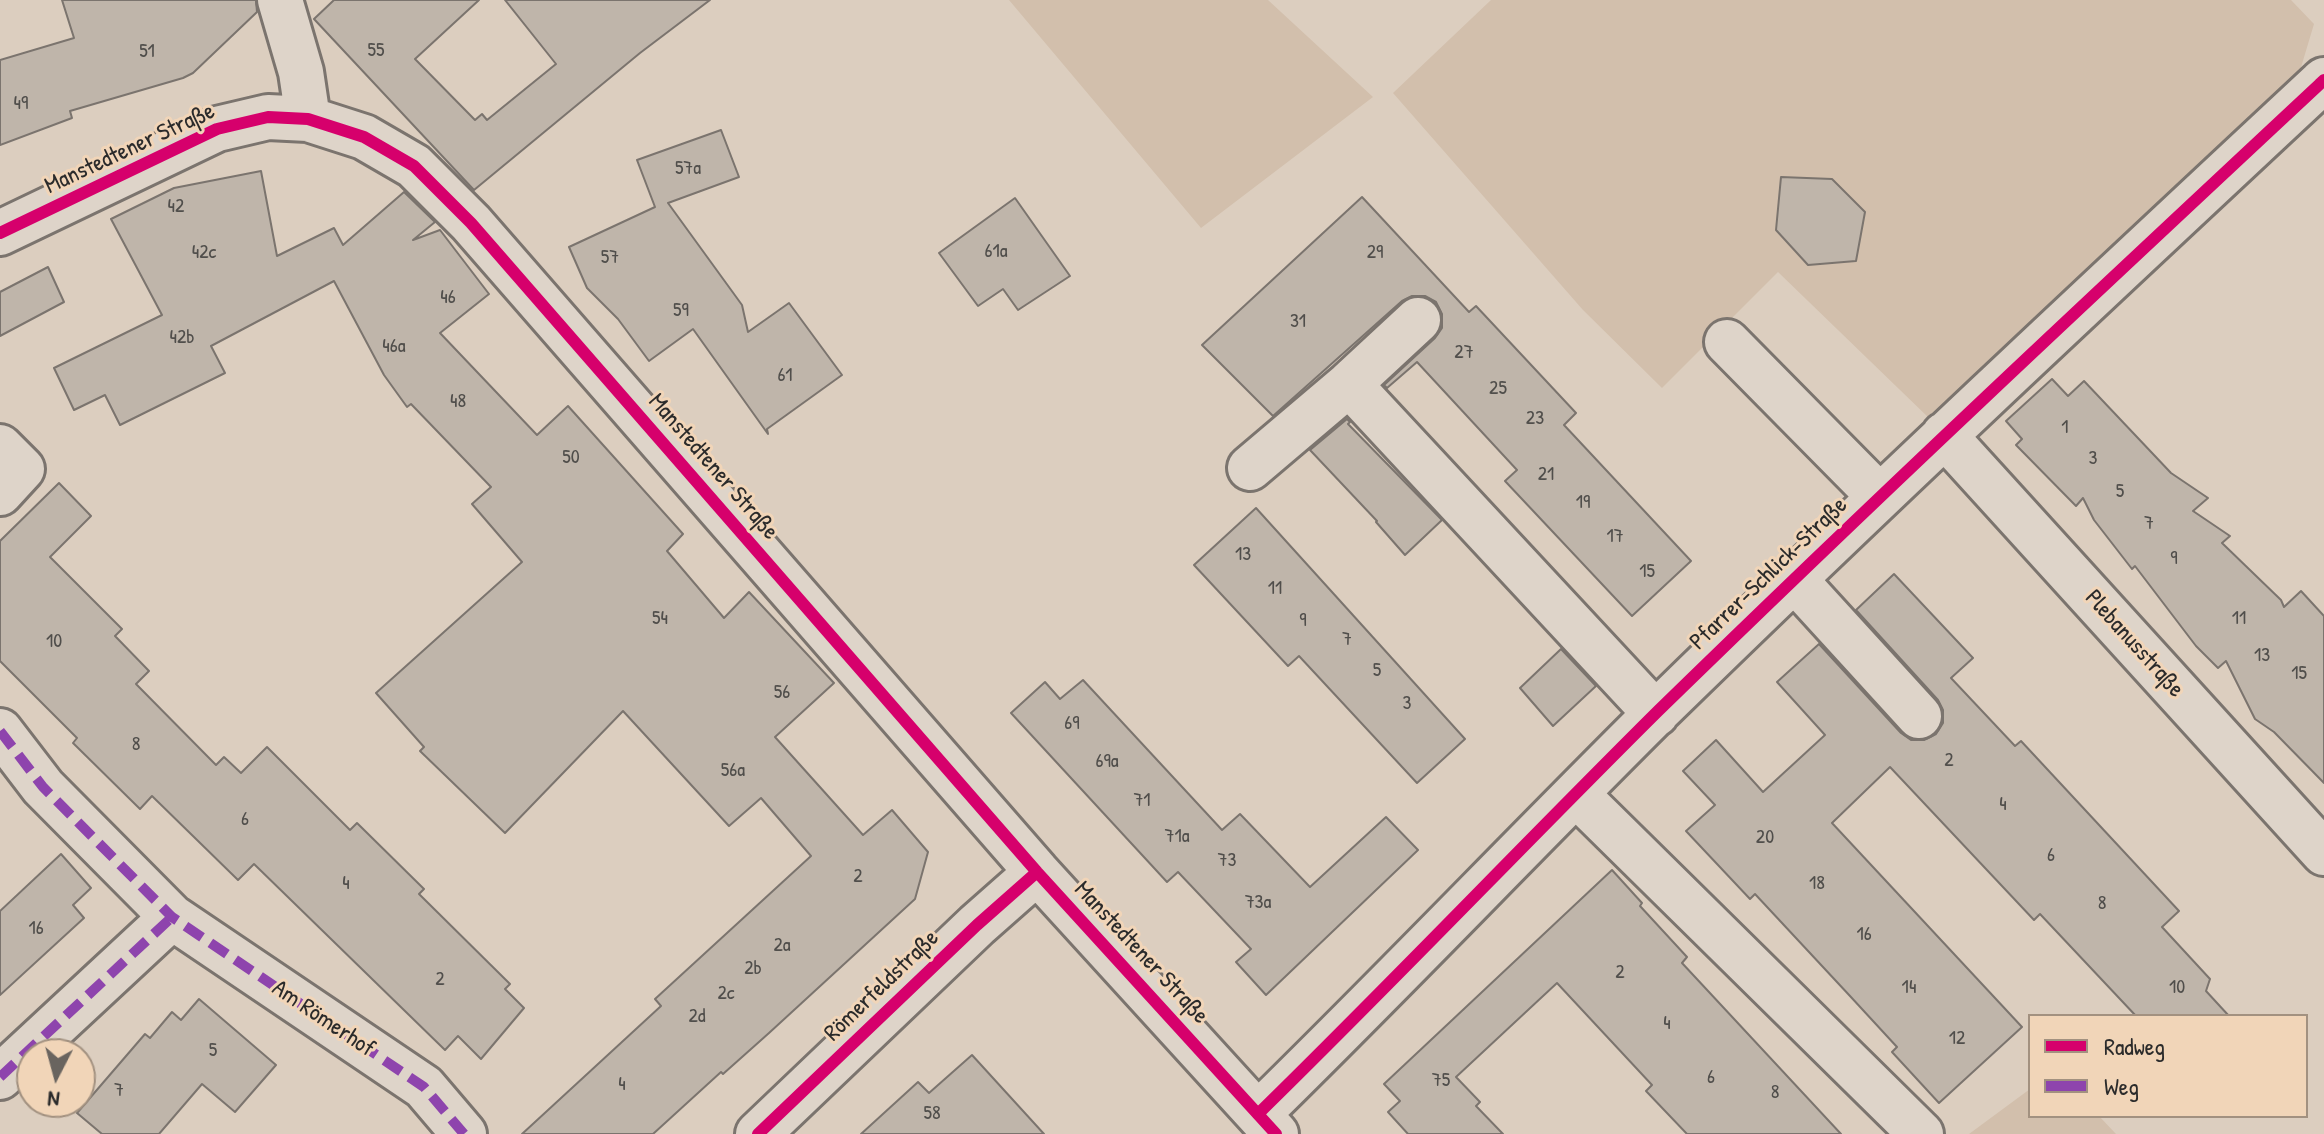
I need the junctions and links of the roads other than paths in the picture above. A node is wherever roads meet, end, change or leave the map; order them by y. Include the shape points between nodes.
1 (280, 0) edge
2 (2324, 80) edge
3 (308, 119) junction
4 (0, 233) edge
5 (1418, 320) dead end
6 (1727, 342) dead end
7 (1360, 396) junction
8 (1944, 435) junction
9 (0, 447) edge
10 (1250, 468) dead end
11 (0, 493) edge
12 (1880, 497) junction
13 (1794, 579) junction
14 (1656, 714) junction
15 (1919, 716) dead end
16 (0, 731) edge
17 (1576, 794) junction
18 (2324, 853) edge
19 (1037, 872) junction
20 (172, 917) junction
21 (0, 1077) edge
22 (1268, 1124) edge
23 (464, 1134) edge
24 (758, 1134) edge
25 (1921, 1134) edge

1 - 3 street
2 - 8 street, Pfarrer-Schlick-Straße
3 - 4 street, Manstedtener Straße via 268,117 217,129
3 - 19 street, Manstedtener Straße via 364,137 414,166 471,223
5 - 7 street
6 - 12 street
7 - 10 street
7 - 14 street
8 - 12 street, Pfarrer-Schlick-Straße
8 - 18 street, Plebanusstraße
9 - 11 street via 22,469
12 - 13 street, Pfarrer-Schlick-Straße
13 - 14 street, Pfarrer-Schlick-Straße
13 - 15 street
14 - 17 street, Pfarrer-Schlick-Straße
16 - 20 street, Am Römerhof via 43,787
17 - 22 street, Pfarrer-Schlick-Straße
17 - 25 street
19 - 22 street, Manstedtener Straße
19 - 24 street, Römerfeldstraße
20 - 21 street
20 - 23 street, Am Römerhof via 424,1087

